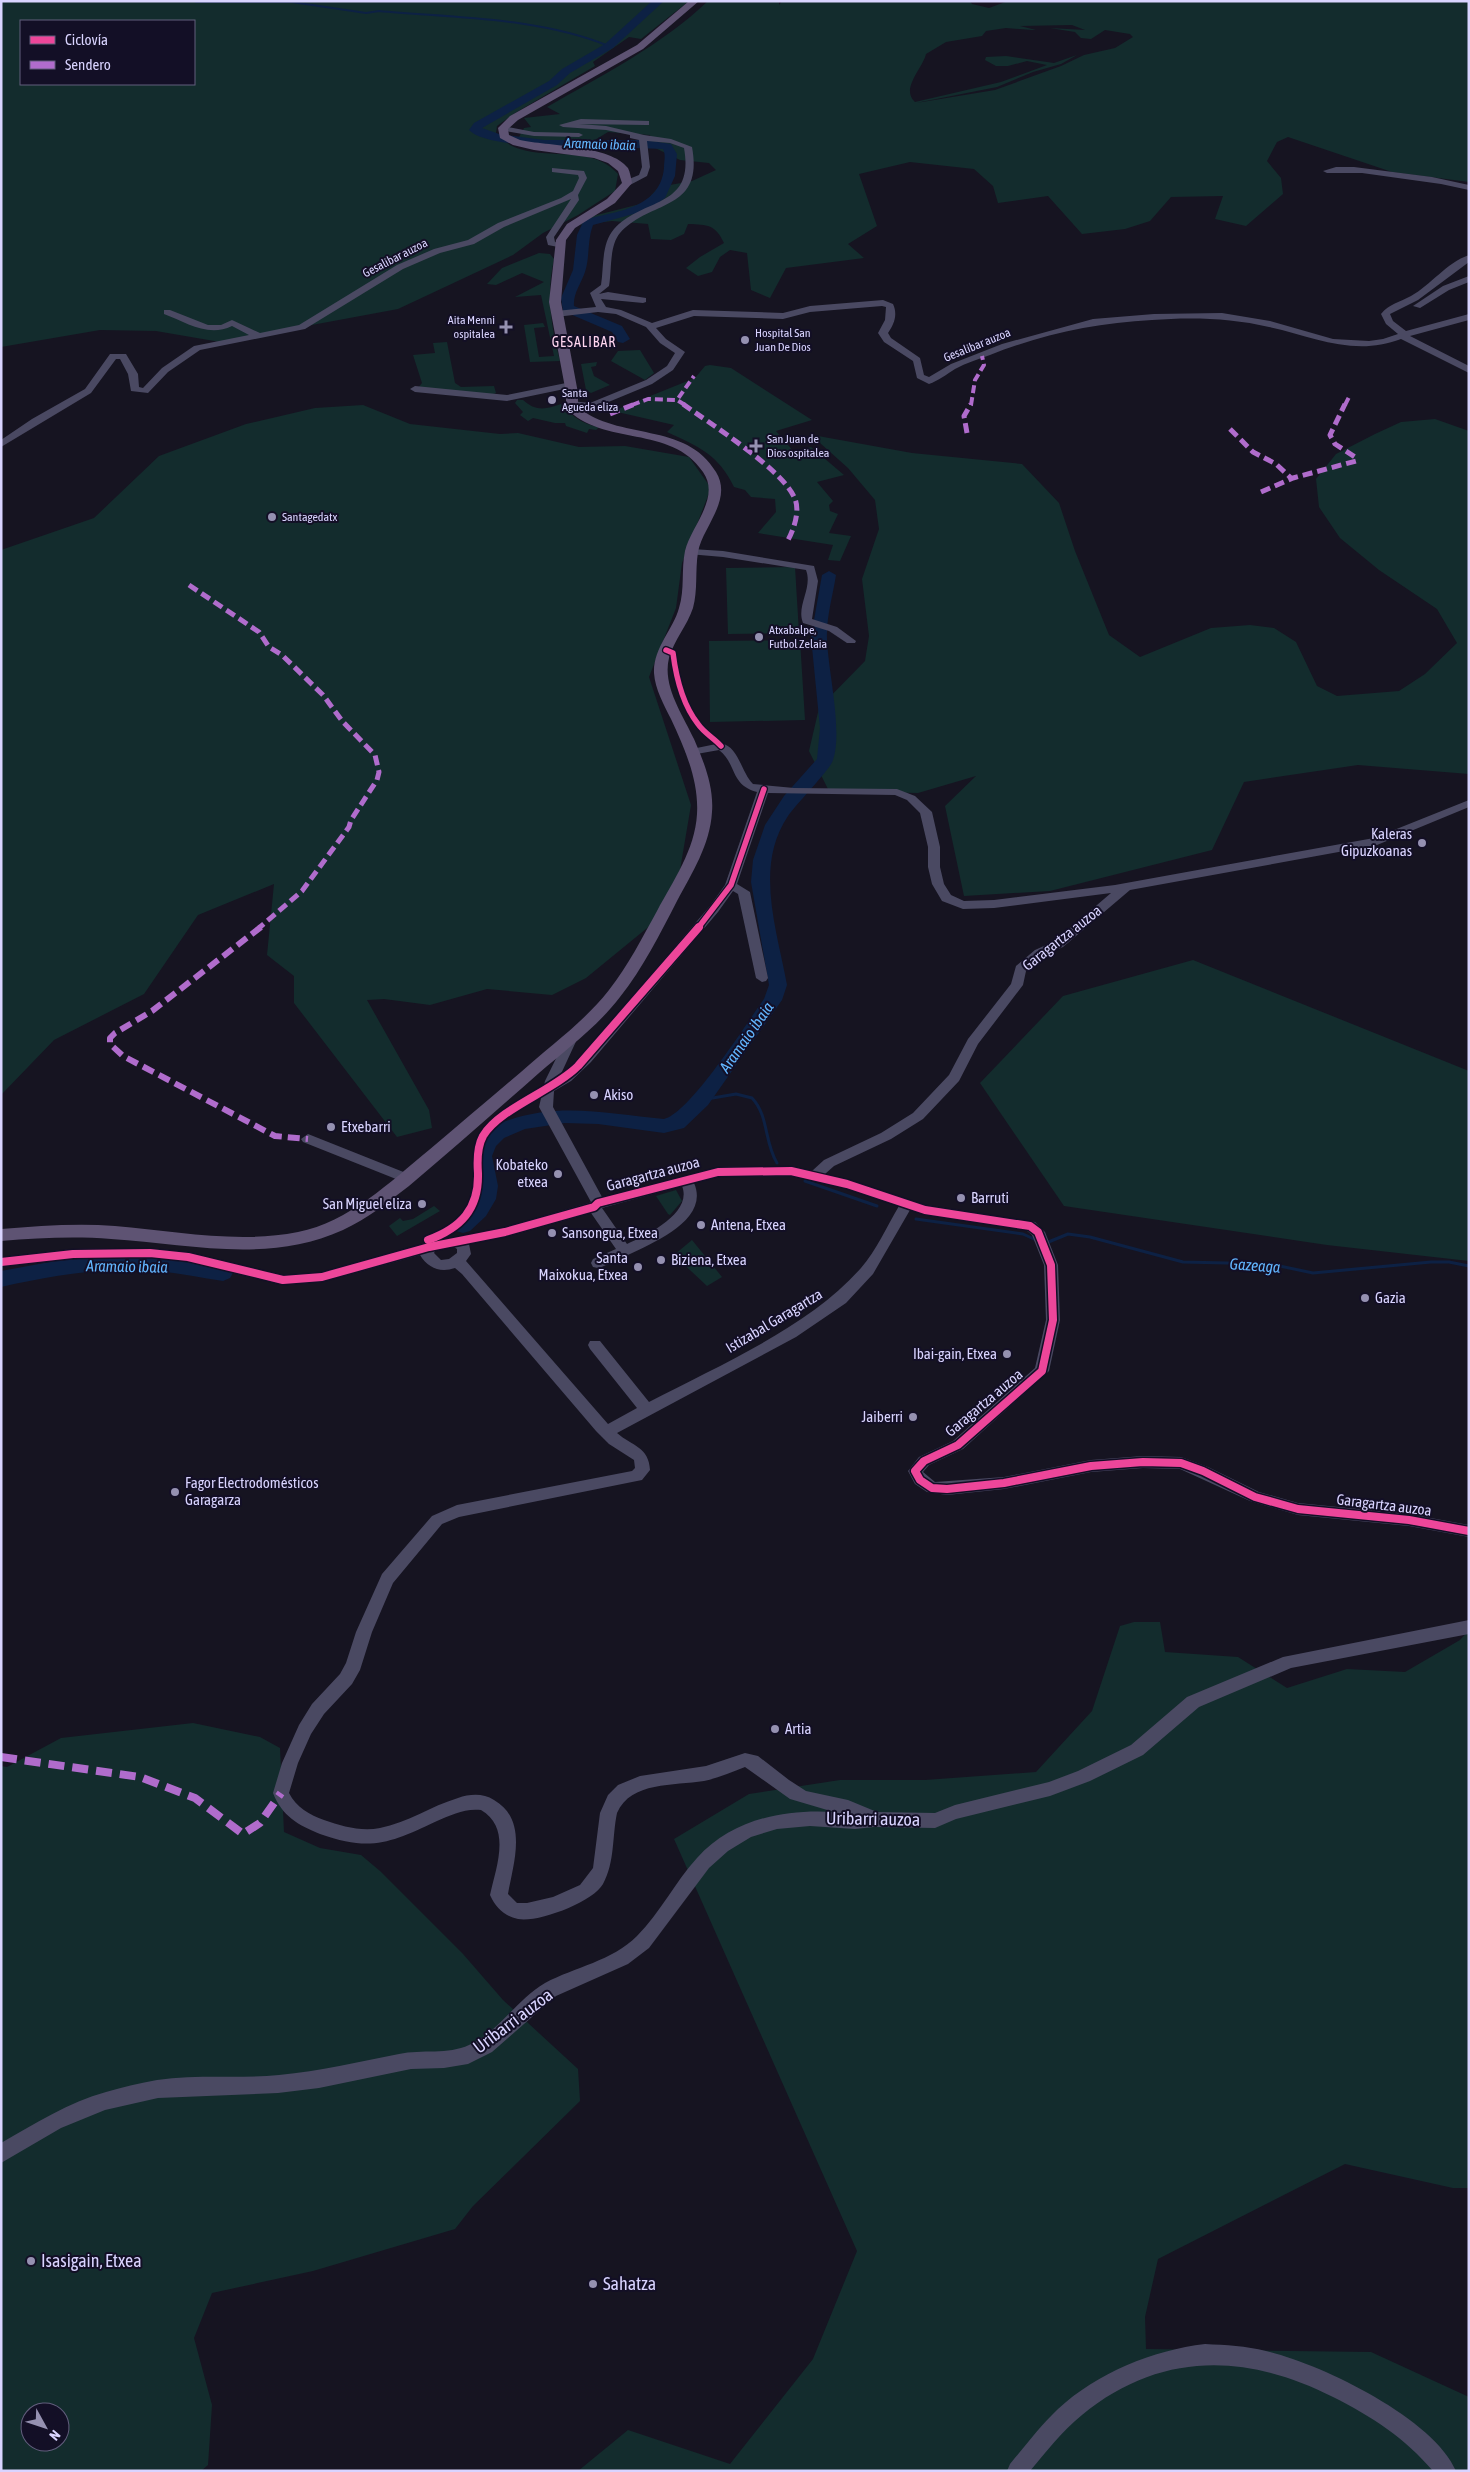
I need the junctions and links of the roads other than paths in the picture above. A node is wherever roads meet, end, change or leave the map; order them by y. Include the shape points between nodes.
1 (695, 1) edge
2 (646, 123) dead end
3 (507, 136) junction
4 (638, 137) junction
5 (554, 170) dead end
6 (1327, 171) dead end
7 (627, 183) junction
8 (1469, 188) edge
9 (574, 194) junction
10 (560, 246) junction
11 (1469, 258) edge
12 (1469, 279) edge
13 (594, 295) junction
14 (643, 300) dead end
15 (602, 309) junction
16 (167, 312) dead end
17 (562, 313) junction
18 (1469, 317) edge
19 (652, 326) junction
20 (257, 335) junction
21 (1406, 335) junction
22 (1469, 370) edge
23 (571, 384) junction
24 (415, 389) dead end
25 (571, 404) junction
26 (1, 444) edge
27 (692, 552) junction
28 (850, 641) dead end
29 (692, 752) junction
30 (764, 789) junction
31 (1469, 803) edge
32 (731, 885) junction
33 (1128, 886) junction
34 (762, 978) dead end
35 (573, 1035) junction
36 (548, 1089) junction
37 (308, 1139) dead end
38 (816, 1176) junction
39 (406, 1178) junction
40 (686, 1180) junction
41 (907, 1204) junction
42 (596, 1205) junction
43 (1, 1235) edge
44 (456, 1241) junction
45 (430, 1247) junction
46 (625, 1250) junction
47 (1, 1262) edge
48 (457, 1262) junction
49 (598, 1263) dead end
50 (595, 1345) dead end
51 (647, 1410) junction
52 (606, 1432) junction
53 (1469, 1532) edge
54 (1469, 1626) edge
55 (874, 1819) junction
56 (1, 2154) edge
57 (1017, 2471) edge
58 (1446, 2471) edge

1 - 3 main road via 640,47 514,118
2 - 4 street via 581,121 563,125 606,128 640,135
3 - 4 street via 599,134
3 - 7 main road via 608,158 624,170
4 - 7 street via 642,139 646,167 643,176
4 - 13 street via 671,141 688,147 693,162 688,178 672,198 616,232 608,253 605,286
5 - 9 street via 582,174 580,187
6 - 8 street via 1356,168 1396,176 1444,180
7 - 10 main road via 612,201 571,226 563,235
9 - 10 street via 575,200 550,237 551,243
9 - 20 street, Gesalibar auzoa via 501,225 471,242 436,251 400,267 302,327
10 - 17 main road
11 - 21 street via 1446,271 1418,296 1385,314 1389,322
12 - 21 street via 1446,288 1423,304 1395,314 1394,320 1409,331
13 - 14 street
13 - 15 street
15 - 17 street
15 - 19 street
16 - 20 street via 205,328 216,329 232,323
17 - 23 main road
18 - 21 street
19 - 21 street, Gesalibar auzoa via 693,313 783,316 810,309 883,304 890,306 891,311 883,333 887,340 917,360 920,376 929,381 954,366 1005,346 1093,322 1222,316 1270,324 1314,338 1344,343 1385,342
19 - 25 street via 663,341 680,352 670,368 649,382 597,404
20 - 26 street, Gesalibar auzoa via 197,348 177,360 142,391 134,389 133,374 123,356 113,356 88,391
21 - 22 street
23 - 24 street via 507,398
23 - 25 main road
25 - 27 main road via 583,420 664,439 682,446 701,460 717,488
27 - 28 street via 810,568 813,589 807,621 844,635
27 - 29 main road via 688,604 661,666 666,694
29 - 30 street via 721,746 730,751 744,781 750,787
29 - 35 main road via 702,781 705,803 704,823 692,860 621,985
30 - 32 street
30 - 33 street via 897,792 912,798 926,812 931,828 938,884 946,898 963,905 994,904
31 - 33 street via 1377,841
32 - 34 street via 744,892
32 - 36 street via 586,1059 566,1078
33 - 38 street, Garagartza auzoa via 1059,944 1039,953 1020,969 1017,985 973,1042 954,1078 918,1116 886,1136 843,1154
35 - 36 street
35 - 39 main road
36 - 42 street via 544,1099 549,1117
37 - 39 street
38 - 40 street, Garagartza auzoa via 758,1170 718,1172
38 - 41 street, Garagartza auzoa
39 - 43 main road via 367,1210 343,1224 283,1242 224,1243 108,1232
40 - 42 street, Garagartza auzoa
40 - 46 street via 691,1194 681,1215 654,1236
41 - 51 street, Istizabal Garagartza via 868,1270 841,1299 791,1333
41 - 53 street, Garagartza auzoa via 949,1215 1030,1226 1038,1232 1052,1265 1053,1320 1042,1371 958,1445 924,1461 915,1471 920,1480 932,1488 1004,1484 1091,1466 1181,1463 1203,1470 1255,1498 1298,1509 1409,1520
42 - 44 street, Garagartza auzoa
42 - 46 street via 613,1237
44 - 45 street, Garagartza auzoa
44 - 48 street via 465,1250
45 - 47 street, Garagartza auzoa via 322,1278 283,1280 188,1257 150,1253 72,1254
45 - 48 street via 427,1254 436,1264 443,1266
46 - 49 street
48 - 52 street
50 - 51 street
51 - 52 street, Istizabal Garagartza
52 - 55 street via 640,1454 644,1462 638,1476 457,1511 437,1520 390,1573 349,1674 318,1709 290,1762 281,1793 289,1808 301,1817 336,1832 378,1837 397,1833 459,1805 480,1802 498,1813 506,1824 508,1839 499,1895 508,1908 516,1912 528,1912 578,1896 594,1883 604,1855 608,1808 627,1788 639,1784 707,1773 746,1760 752,1761 793,1792 862,1811
54 - 55 street, Uribarri auzoa via 1289,1662 1193,1702 1137,1750 1050,1789 955,1812 935,1820
55 - 56 street, Uribarri auzoa via 785,1820 746,1831 703,1863 648,1935 622,1958 550,1990 486,2046 468,2055 411,2060 278,2084 158,2089 96,2105 54,2122
57 - 58 street via 1050,2430 1085,2400 1154,2365 1204,2354 1282,2364 1322,2379 1407,2429

